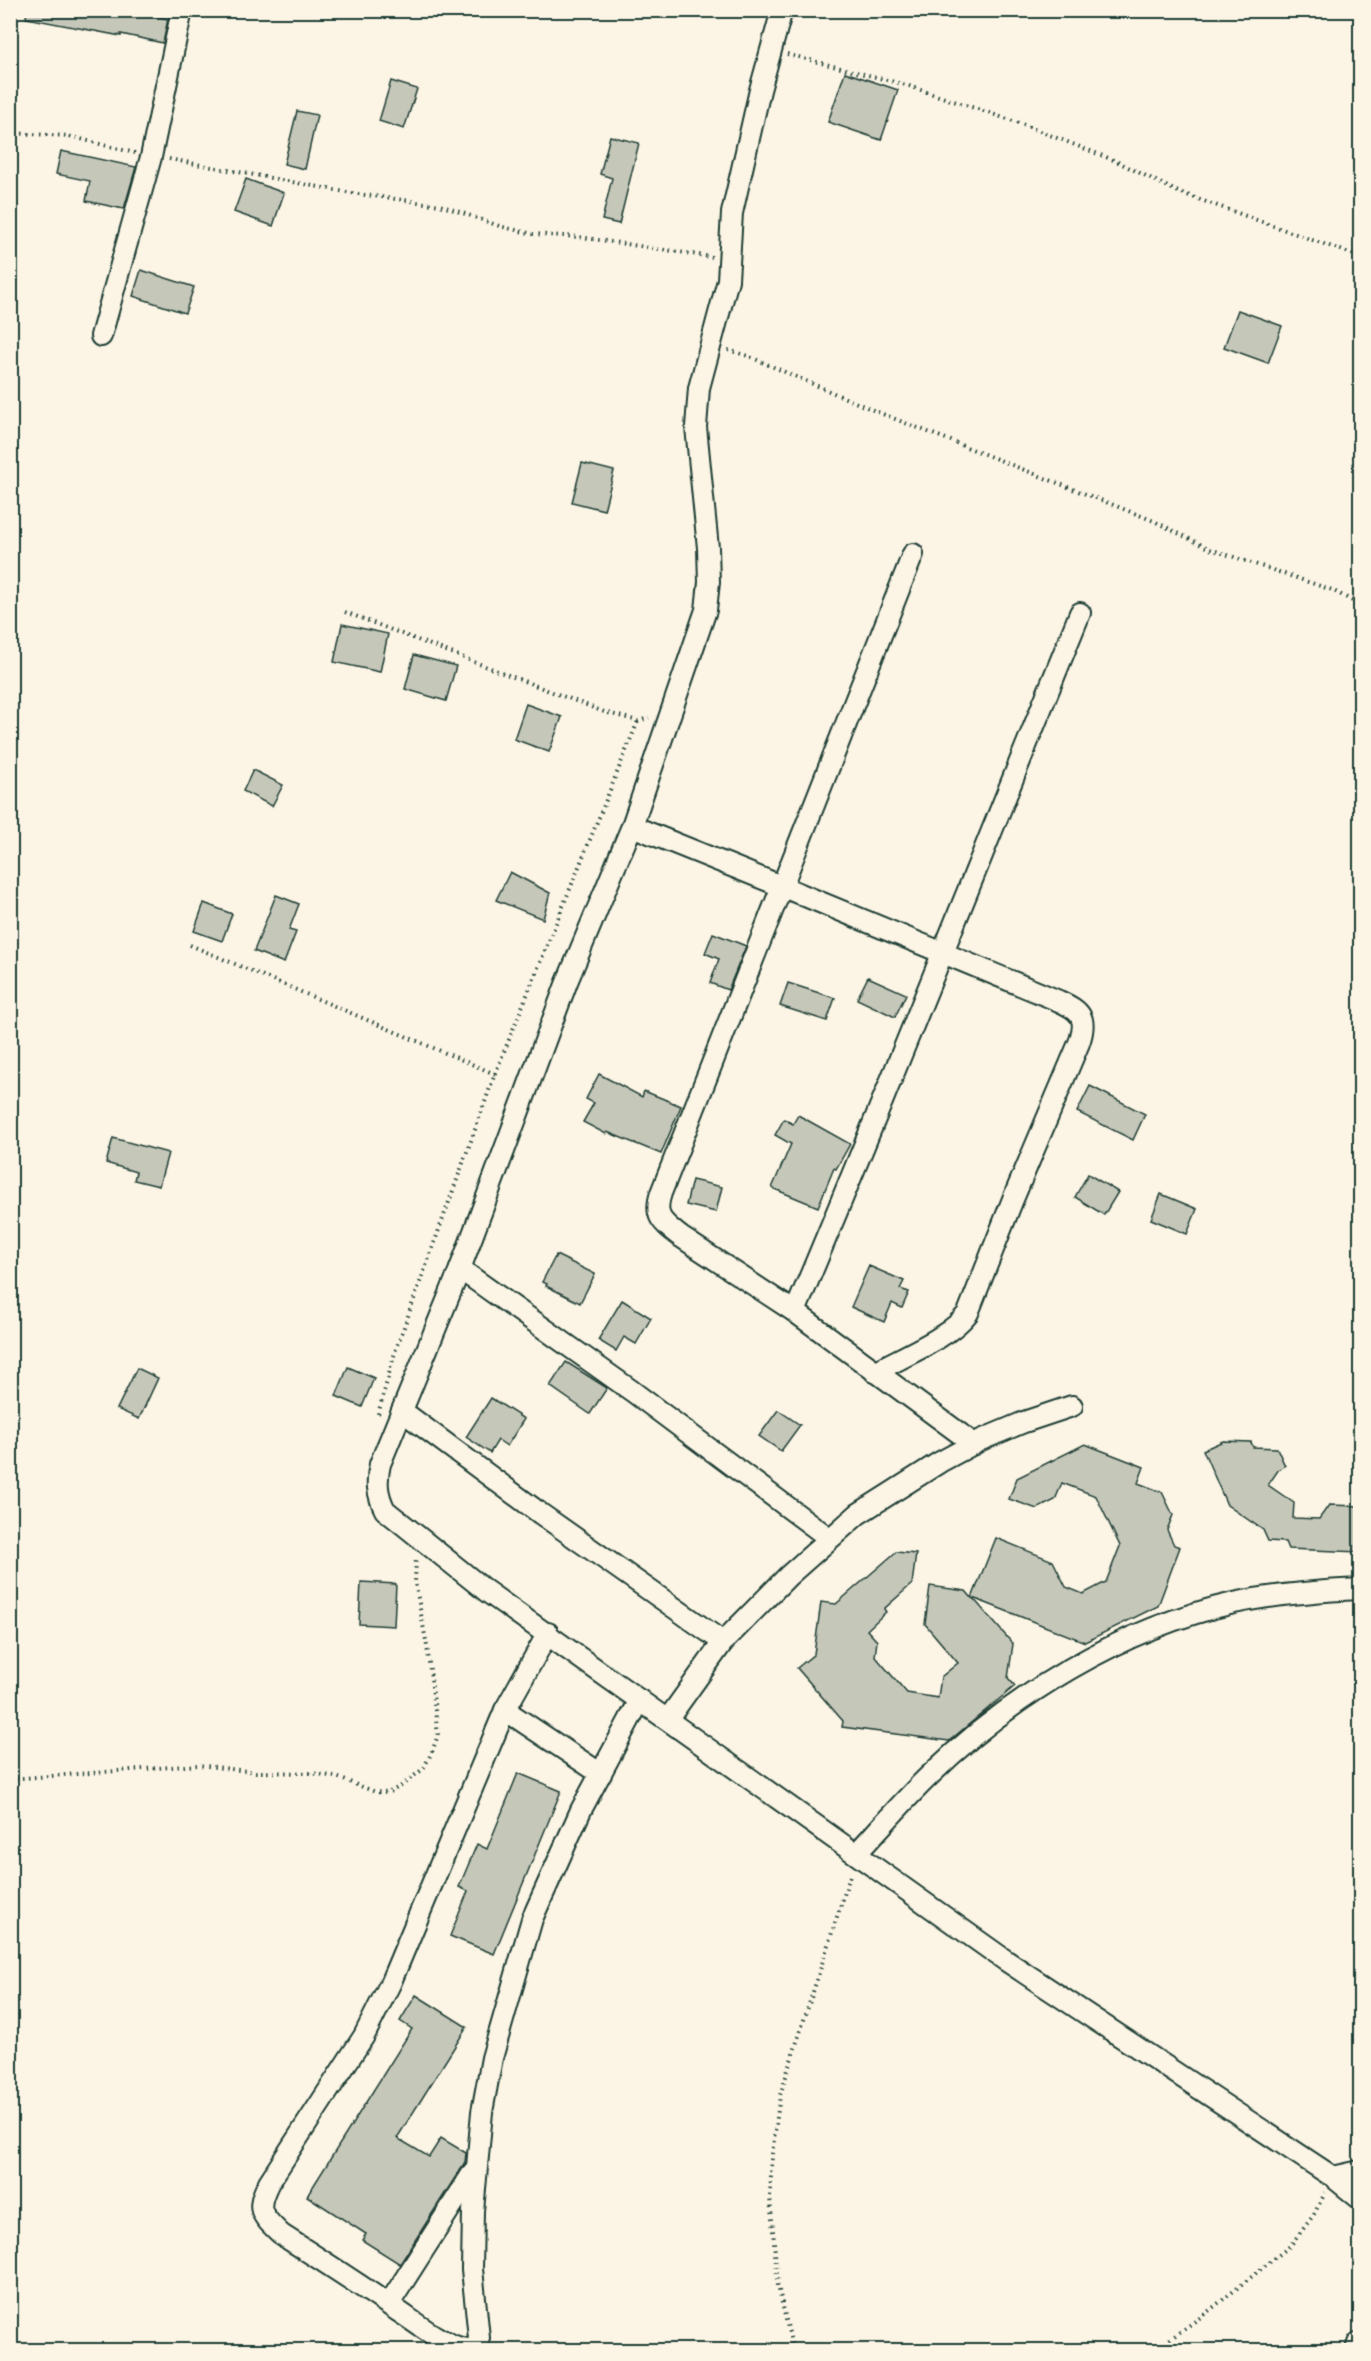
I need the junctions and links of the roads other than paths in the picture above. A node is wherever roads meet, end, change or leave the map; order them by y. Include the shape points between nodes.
1 (183, 10) edge
2 (782, 10) edge
3 (101, 336) dead end
4 (913, 554) dead end
5 (1080, 613) dead end
6 (632, 826) junction
7 (781, 886) junction
8 (942, 952) junction
9 (460, 1269) junction
10 (795, 1312) junction
11 (875, 1372) junction
12 (1071, 1406) dead end
13 (402, 1411) junction
14 (974, 1444) junction
15 (830, 1538) junction
16 (1360, 1589) edge
17 (548, 1633) junction
18 (723, 1642) junction
19 (640, 1700) junction
20 (505, 1710) junction
21 (668, 1719) junction
22 (601, 1774) junction
23 (857, 1853) junction
24 (478, 2166) junction
25 (1360, 2171) edge
26 (1333, 2176) junction
27 (1360, 2199) edge
28 (388, 2304) junction
29 (1360, 2344) edge
30 (1358, 2350) edge

1 - 3 street via 151,157
2 - 6 street via 732,213 728,280 699,388 696,427 708,548 707,600 699,636
4 - 7 street
5 - 8 street
6 - 7 street
6 - 9 street via 567,982
7 - 8 street
7 - 10 street via 661,1192 658,1209 664,1224 681,1237
8 - 10 street via 894,1078
8 - 11 street via 1070,1006 1082,1017 1083,1033 968,1312 949,1330
9 - 13 street
9 - 15 street
10 - 11 street
11 - 14 street
12 - 14 street
13 - 17 street via 376,1482 385,1510 486,1591
13 - 18 street
14 - 15 street via 898,1487
15 - 18 street
16 - 23 street via 1287,1594 1233,1603 1115,1644 1057,1676 988,1724 929,1776
17 - 19 street
17 - 20 street
18 - 21 street
19 - 21 street
19 - 22 street
20 - 22 street
20 - 28 street via 390,1984 364,2036 269,2182 260,2203 263,2215 282,2235
21 - 23 street
22 - 24 street via 532,1919 492,2058
23 - 26 street via 1005,1960
24 - 28 street
24 - 28 street via 472,2269 478,2344 469,2350 457,2346
25 - 26 street
26 - 27 street
29 - 30 main road

